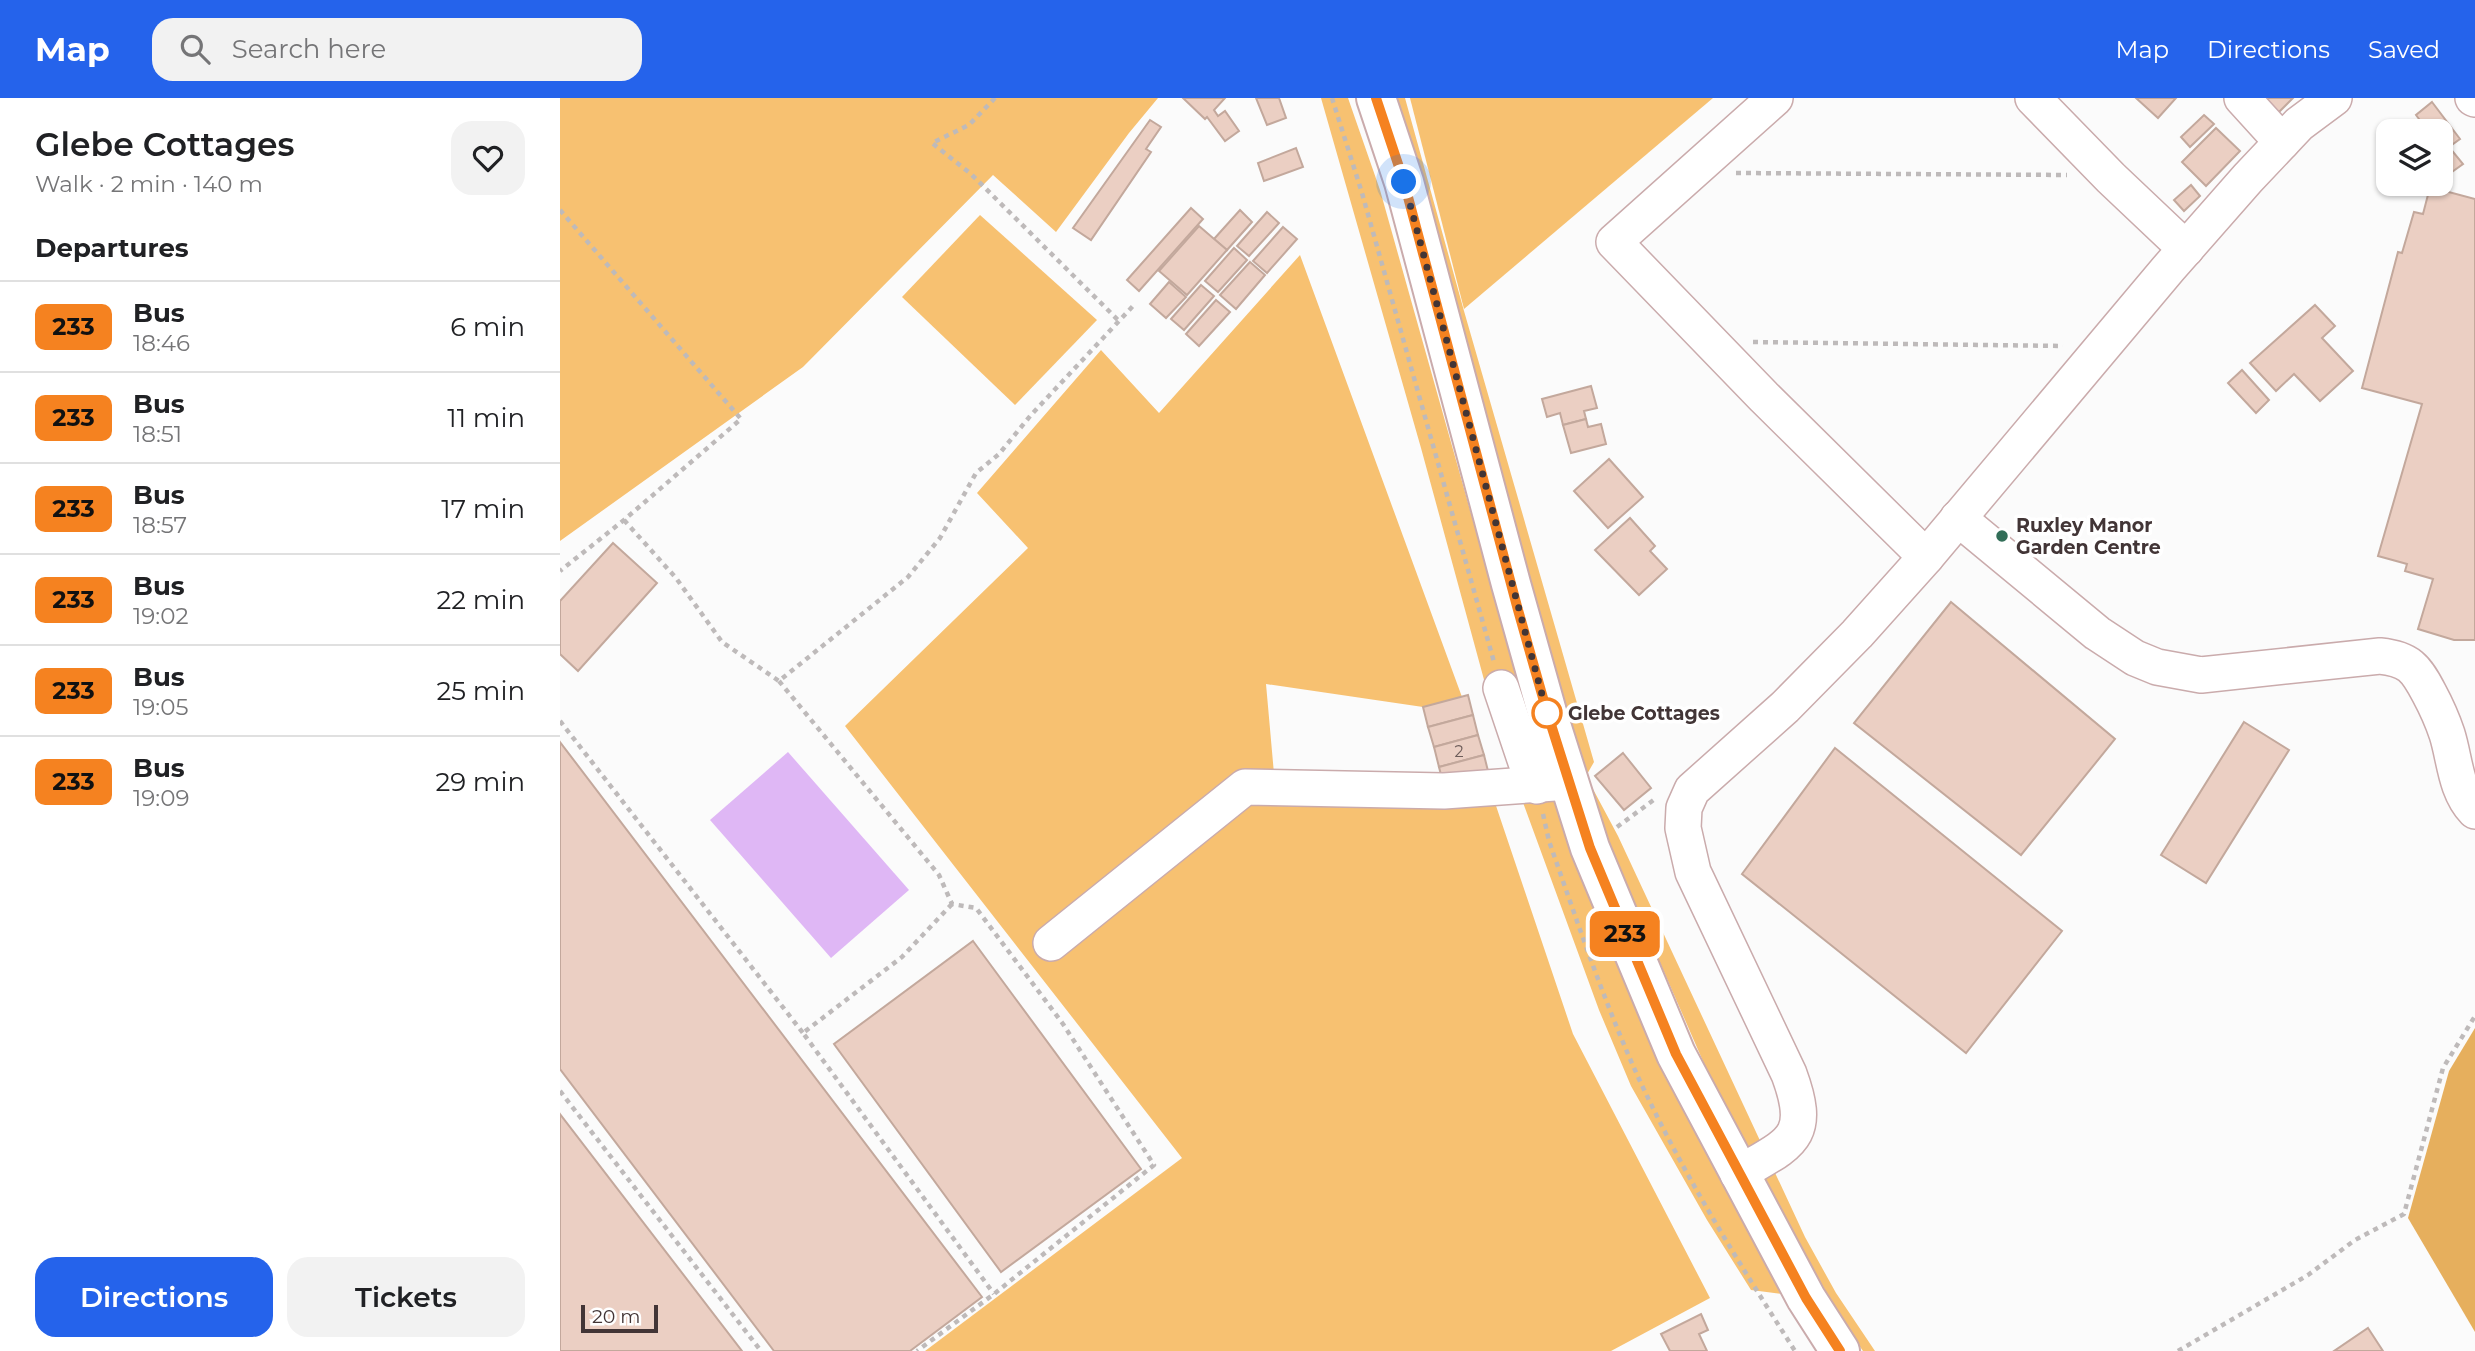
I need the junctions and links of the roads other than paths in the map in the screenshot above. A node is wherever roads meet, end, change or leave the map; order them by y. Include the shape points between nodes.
1 (1376, 98) edge
2 (1775, 98) edge
3 (2033, 98) edge
4 (2242, 98) edge
5 (2334, 98) edge
6 (2282, 142) junction
7 (2186, 249) junction
8 (1958, 518) junction
9 (1926, 557) junction
10 (1501, 688) road end
11 (1553, 784) junction
12 (2475, 811) edge
13 (1051, 943) dead end
14 (1738, 1174) junction
15 (1840, 1351) edge

1 - 11 main road via 1404,182 1547,712
2 - 9 street via 1614,242
3 - 7 street
4 - 6 street
5 - 6 street
6 - 7 street
7 - 8 street
8 - 9 street
8 - 12 street via 2097,633 2157,667 2201,675 2380,656 2398,658 2413,667 2437,708 2459,785
9 - 14 street via 1811,681 1692,790 1684,808 1683,828 1693,872 1798,1099 1800,1119 1795,1136
10 - 11 street via 1530,774
11 - 13 street via 1444,791 1245,787
11 - 14 main road via 1590,848 1676,1054
14 - 15 main road

